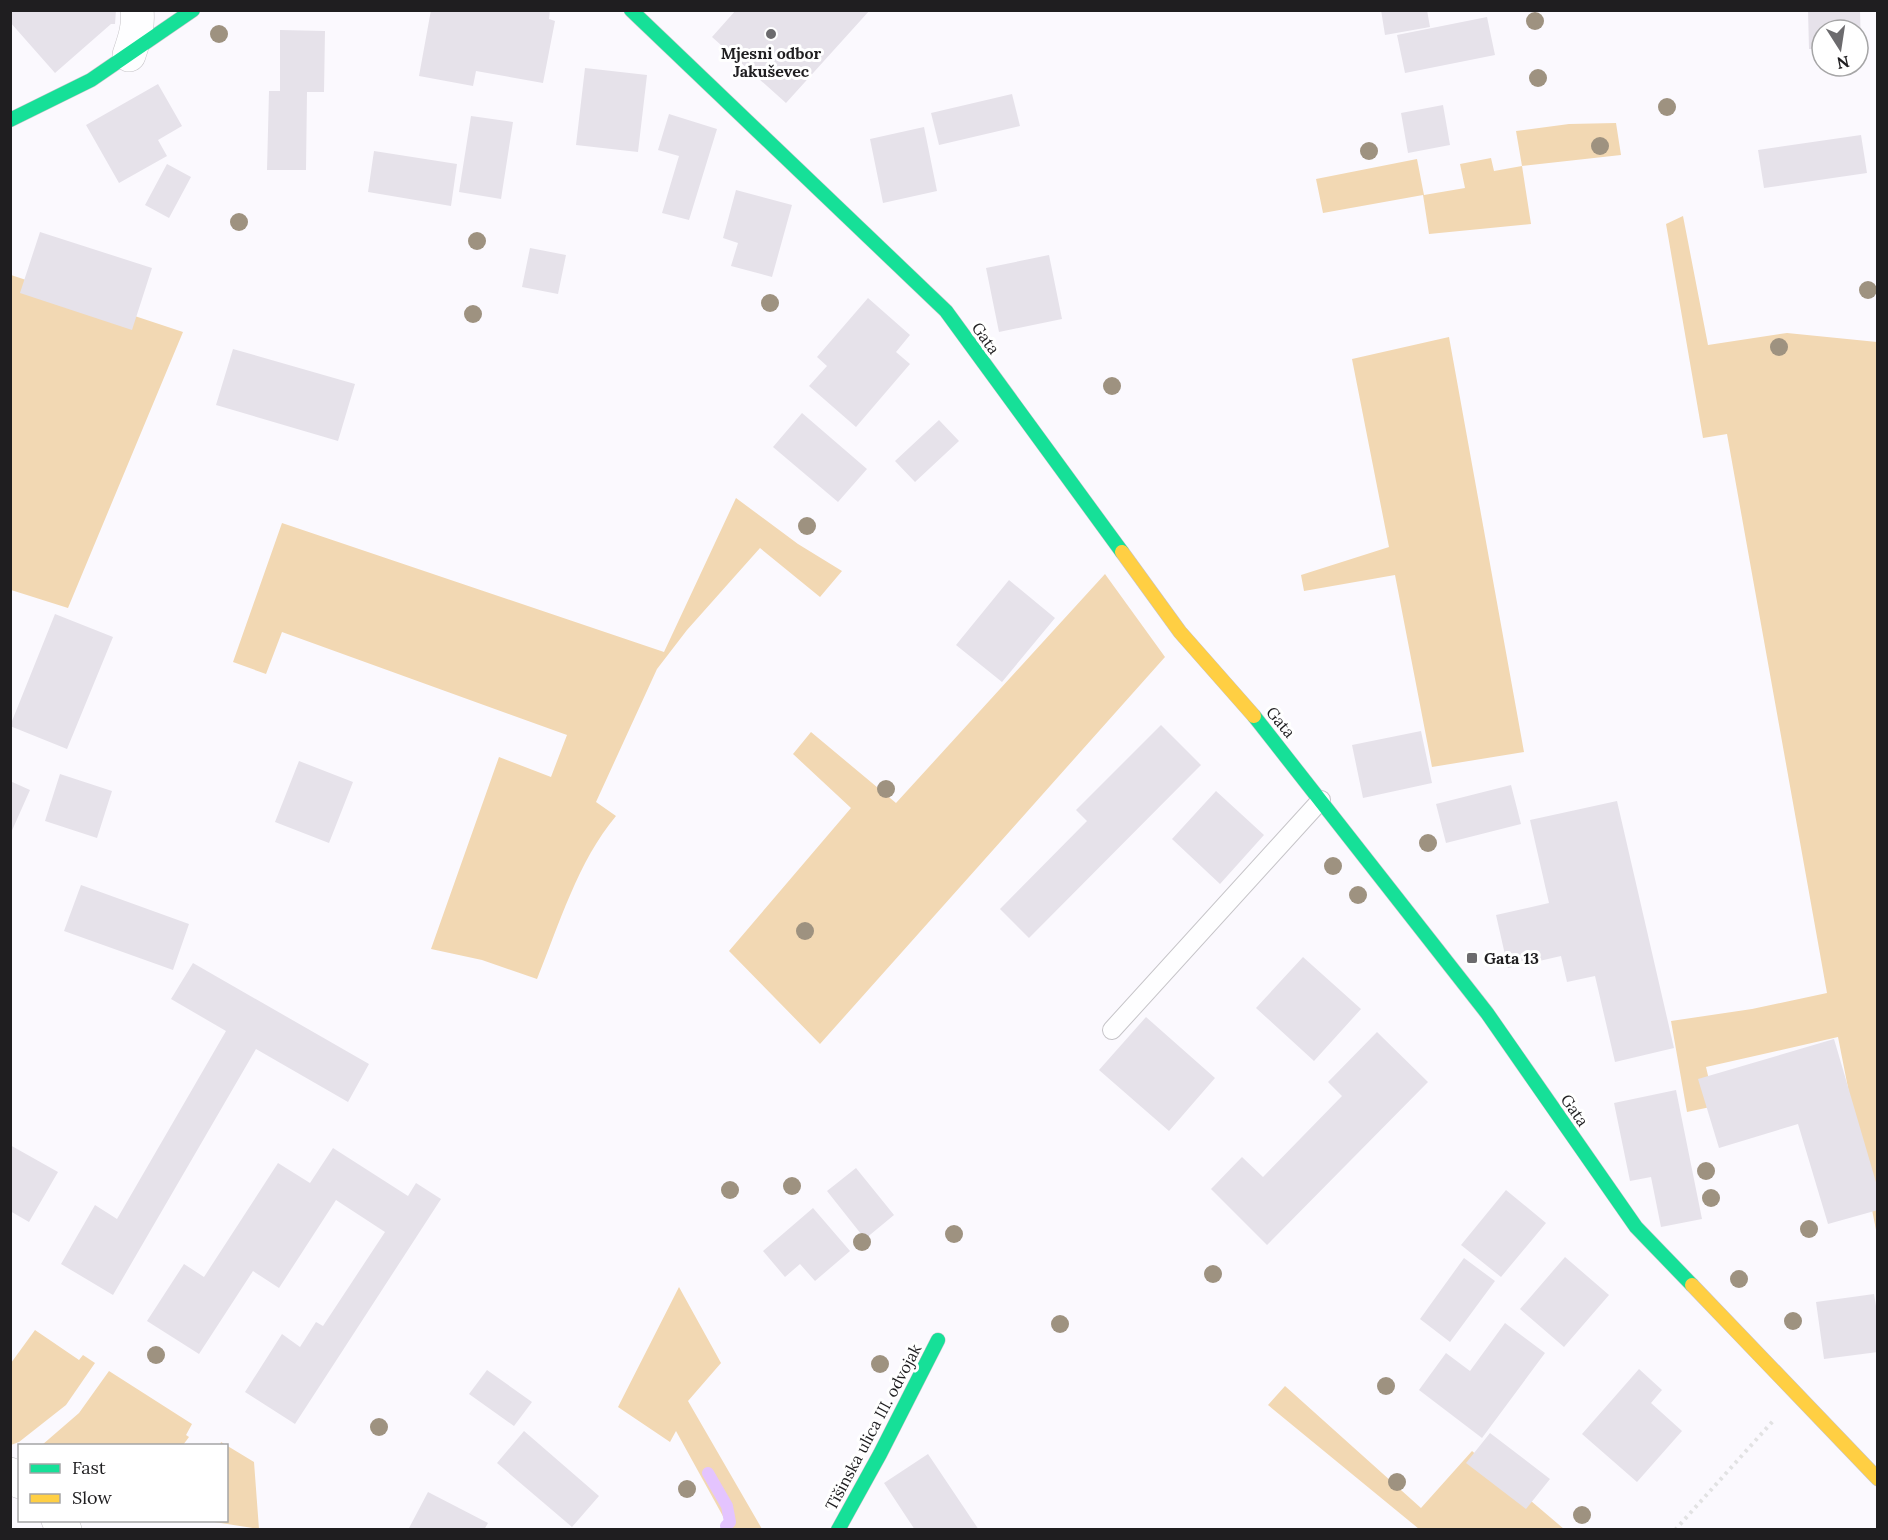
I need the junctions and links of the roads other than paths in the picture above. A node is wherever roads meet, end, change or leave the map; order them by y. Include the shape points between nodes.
1 (137, 10) edge
2 (193, 10) edge
3 (631, 10) edge
4 (129, 55) junction
5 (10, 120) edge
6 (1321, 800) junction
7 (1112, 1030) dead end
8 (938, 1340) dead end
9 (1878, 1479) edge
10 (838, 1530) edge

1 - 4 street via 136,35
2 - 4 street
3 - 6 street, Gata via 946,311 1180,632 1271,735
4 - 5 street via 91,80
6 - 7 lane
6 - 9 street, Gata via 1487,1013 1636,1227
8 - 10 street, Tišinska ulica III. odvojak

